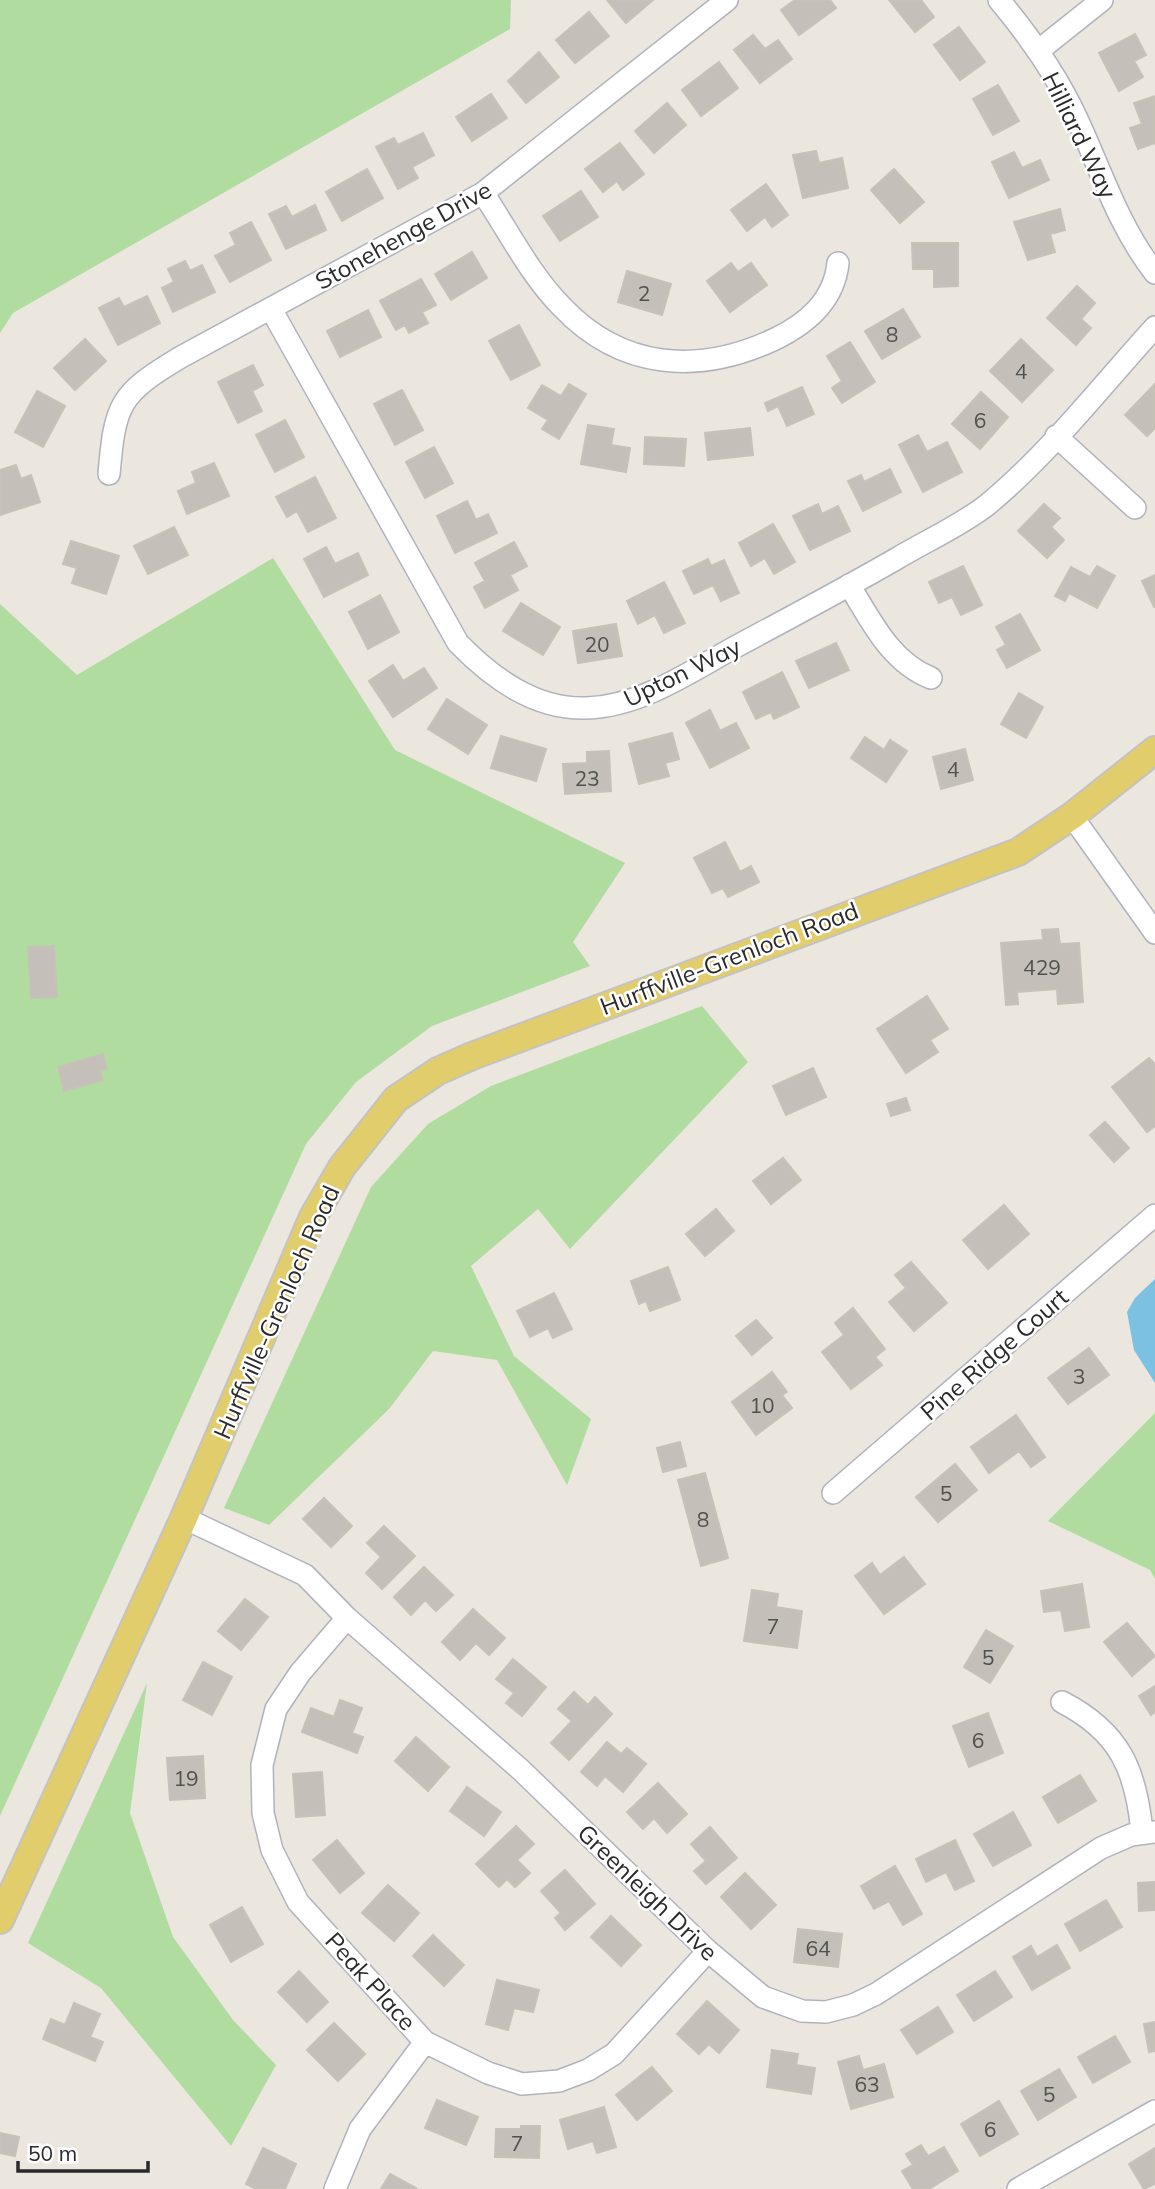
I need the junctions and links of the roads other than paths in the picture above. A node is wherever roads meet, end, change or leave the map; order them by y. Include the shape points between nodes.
1 (727, 0) edge
2 (999, 0) edge
3 (1102, 0) edge
4 (1038, 51) junction
5 (483, 192) junction
6 (838, 263) dead end
7 (1155, 273) edge
8 (271, 309) junction
9 (1155, 327) edge
10 (1056, 436) junction
11 (109, 474) dead end
12 (1135, 508) dead end
13 (849, 585) junction
14 (930, 678) dead end
15 (1155, 751) edge
16 (1072, 816) junction
17 (1155, 933) edge
18 (1155, 1215) edge
19 (833, 1493) dead end
20 (184, 1518) junction
21 (347, 1618) junction
22 (1062, 1702) dead end
23 (1149, 1832) edge
24 (0, 1920) edge
25 (708, 1951) junction
26 (425, 2042) junction
27 (1155, 2111) edge
28 (335, 2189) edge
29 (1018, 2189) edge

1 - 5 street, Stonehenge Drive
2 - 4 street, Hilliard Way
3 - 4 street
4 - 7 street, Hilliard Way via 1071,105 1129,238
5 - 6 street via 563,309 597,337 637,356 662,361 718,360 779,337 821,307 836,280
5 - 8 street, Stonehenge Drive
8 - 11 street, Stonehenge Drive via 181,357 134,390 113,422
8 - 13 street, Upton Way via 458,643 496,678 519,690 562,706 622,703 661,687
9 - 10 street, Upton Way
10 - 12 street
10 - 13 street, Upton Way via 985,506
13 - 14 street via 888,647 915,672
15 - 16 main road, Hurffville-Grenloch Road
16 - 17 street
16 - 20 main road, Hurffville-Grenloch Road via 1018,852 472,1056 438,1071 396,1099 342,1167 313,1217
18 - 19 street, Pine Ridge Court
20 - 21 street, Greenleigh Drive via 305,1575
20 - 24 main road, Hurffville-Grenloch Road
21 - 25 street, Greenleigh Drive via 521,1770
21 - 26 street, Peak Place via 276,1709 262,1765 263,1813 272,1850 298,1902
22 - 23 street via 1089,1716 1122,1753
23 - 25 street, Greenleigh Drive via 1101,1848 853,2005 826,2012 782,2006 763,1997
25 - 26 street, Peak Place via 614,2054 559,2081 522,2084
26 - 28 street via 360,2129
27 - 29 street

